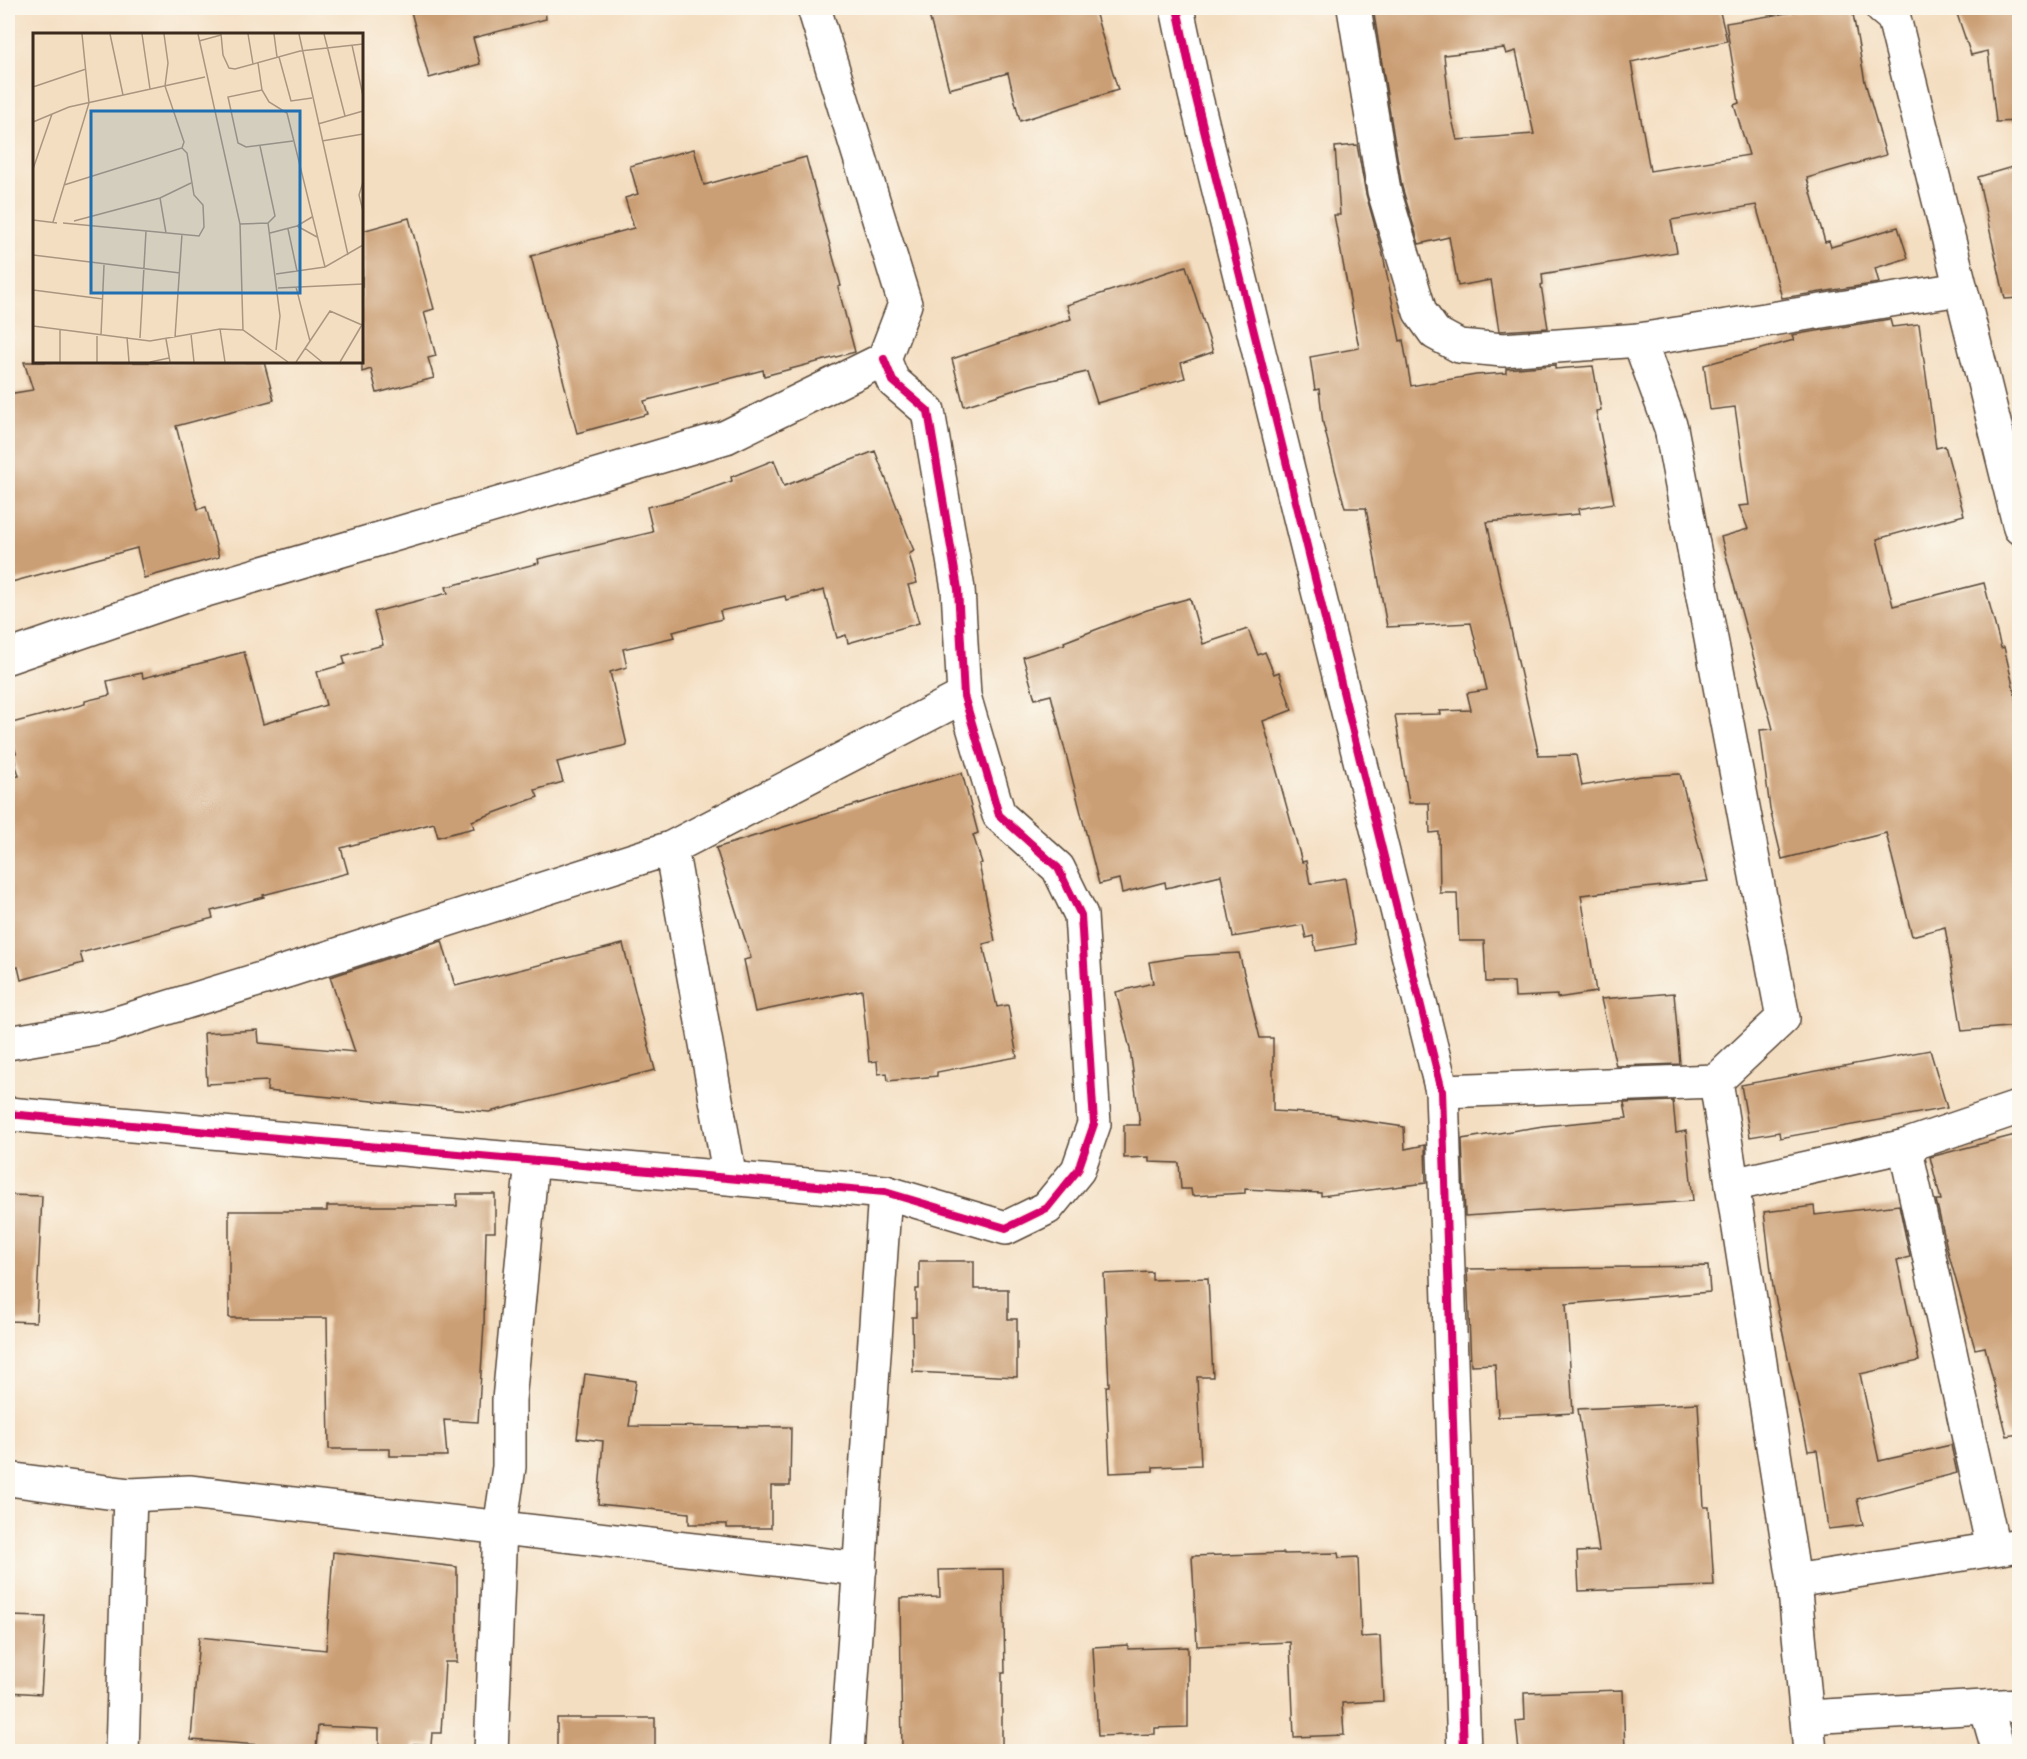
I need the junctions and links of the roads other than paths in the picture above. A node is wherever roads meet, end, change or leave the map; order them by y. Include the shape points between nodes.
1 (814, 8) edge
2 (1177, 8) edge
3 (1354, 8) edge
4 (1882, 8) edge
5 (1960, 289) junction
6 (1639, 340) junction
7 (884, 359) junction
8 (2019, 528) edge
9 (8, 657) edge
10 (964, 696) junction
11 (670, 848) junction
12 (8, 1043) edge
13 (1716, 1081) junction
14 (1442, 1091) junction
15 (8, 1114) edge
16 (2011, 1114) edge
17 (1905, 1146) junction
18 (532, 1160) junction
19 (730, 1178) junction
20 (1732, 1185) junction
21 (885, 1191) junction
22 (8, 1479) edge
23 (130, 1495) junction
24 (500, 1528) junction
25 (2006, 1547) edge
26 (860, 1569) junction
27 (1794, 1581) junction
28 (2019, 1705) edge
29 (1986, 1707) junction
30 (1807, 1717) junction
31 (122, 1752) edge
32 (491, 1752) edge
33 (847, 1752) edge
34 (1464, 1752) edge
35 (1810, 1752) edge
36 (1999, 1752) edge

1 - 7 street via 905,304
2 - 14 street
3 - 6 street via 1384,191 1420,312 1435,333 1459,346 1503,350
4 - 5 street via 1894,18
5 - 6 street
5 - 8 street
6 - 13 street via 1671,428 1783,1018
7 - 9 street via 726,437 182,597
7 - 10 street via 893,381 928,411 958,589
10 - 11 street
10 - 21 street via 999,815 1058,868 1081,915 1094,1124 1078,1170 1047,1208 1006,1228
11 - 12 street via 108,1026
11 - 19 street
13 - 14 street
13 - 20 street
14 - 34 street
15 - 18 street
16 - 17 street
17 - 20 street
17 - 25 street
18 - 19 street
18 - 24 street via 509,1400 509,1467
19 - 21 street
20 - 27 street
21 - 26 street
22 - 23 street
23 - 24 street via 189,1492
23 - 31 street
24 - 26 street
24 - 32 street
25 - 27 street
26 - 33 street
27 - 30 street
28 - 29 street
29 - 30 street
29 - 36 street
30 - 35 street

